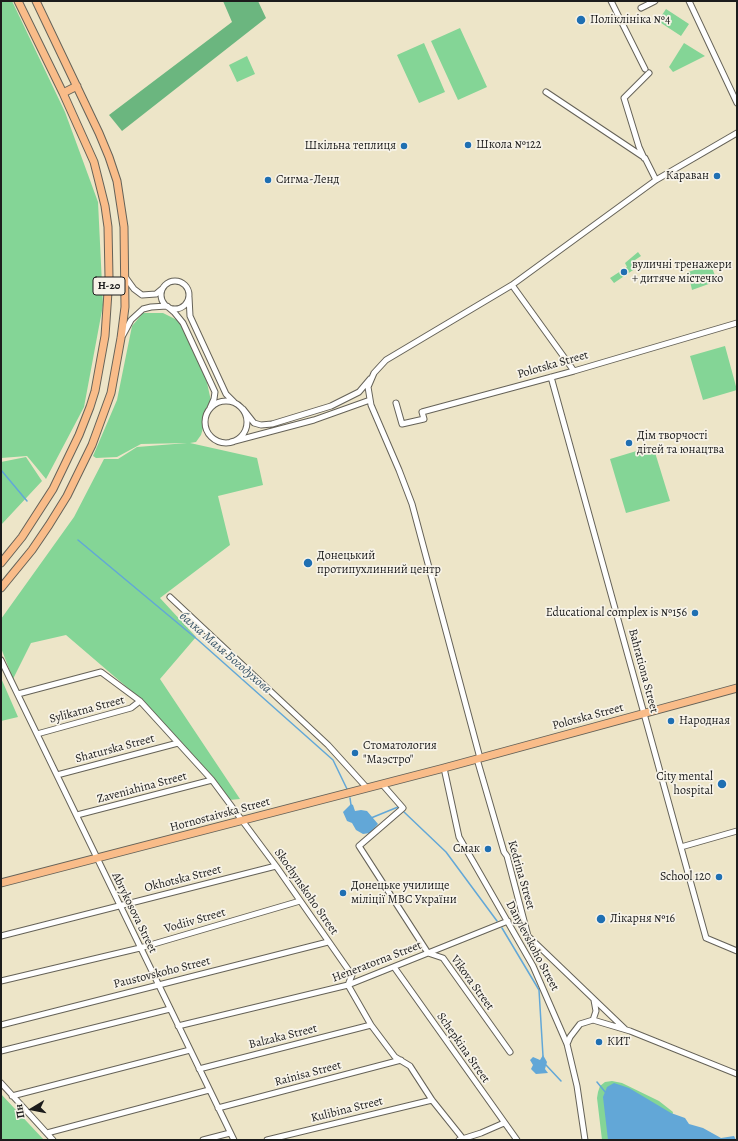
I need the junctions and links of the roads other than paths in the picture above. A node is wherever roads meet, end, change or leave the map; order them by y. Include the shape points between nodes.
1 (18, 1) edge
2 (36, 1) edge
3 (612, 1) edge
4 (656, 1) edge
5 (689, 1) edge
6 (640, 8) dead end
7 (77, 86) junction
8 (546, 92) dead end
9 (63, 93) junction
10 (737, 103) edge
11 (737, 133) edge
12 (645, 158) junction
13 (656, 180) junction
14 (126, 278) junction
15 (512, 285) junction
16 (162, 289) junction
17 (189, 297) junction
18 (167, 306) junction
19 (737, 322) edge
20 (121, 338) junction
21 (574, 371) junction
22 (374, 373) junction
23 (551, 377) junction
24 (370, 400) junction
25 (234, 403) junction
26 (396, 403) dead end
27 (210, 408) junction
28 (243, 409) junction
29 (231, 442) junction
30 (1, 563) edge
31 (1, 588) edge
32 (170, 596) dead end
33 (1, 660) edge
34 (737, 688) edge
35 (18, 694) junction
36 (140, 701) junction
37 (644, 714) junction
38 (37, 734) junction
39 (178, 743) junction
40 (479, 758) junction
41 (444, 768) junction
42 (57, 775) junction
43 (212, 780) junction
44 (382, 784) junction
45 (367, 788) junction
46 (77, 815) junction
47 (242, 821) junction
48 (737, 831) edge
49 (681, 847) junction
50 (98, 858) junction
51 (276, 866) junction
52 (1, 883) edge
53 (300, 901) junction
54 (119, 906) junction
55 (508, 921) junction
56 (1, 936) edge
57 (328, 942) junction
58 (140, 948) junction
59 (737, 951) edge
60 (428, 953) junction
61 (394, 967) junction
62 (1, 981) edge
63 (158, 984) junction
64 (348, 986) junction
65 (593, 998) junction
66 (170, 1009) junction
67 (594, 1020) junction
68 (1, 1025) edge
69 (371, 1025) junction
70 (178, 1026) junction
71 (625, 1029) junction
72 (567, 1044) junction
73 (190, 1050) junction
74 (1, 1051) edge
75 (510, 1052) dead end
76 (402, 1060) junction
77 (199, 1068) junction
78 (737, 1074) edge
79 (1, 1083) edge
80 (209, 1090) junction
81 (12, 1096) junction
82 (432, 1100) junction
83 (218, 1108) junction
84 (504, 1123) junction
85 (47, 1133) junction
86 (230, 1133) junction
87 (53, 1140) edge
88 (203, 1140) edge
89 (234, 1140) edge
90 (267, 1140) edge
91 (462, 1140) edge
92 (517, 1140) edge
93 (585, 1140) edge

1 - 9 main road, Н-20
2 - 7 main road, Н-20
3 - 12 street via 647,71 624,98 639,147
4 - 6 street
5 - 10 street
7 - 9 main road
7 - 14 main road, Н-20 via 109,156 117,181 124,227
8 - 12 street
9 - 30 main road, Н-20 via 94,162 105,206 109,271 105,336 92,401 66,463 38,513
11 - 13 street
12 - 13 street
13 - 15 street
14 - 16 street via 134,289 142,294 156,294
14 - 20 main road, Н-20
15 - 21 street
15 - 22 street via 386,360
16 - 17 street via 168,282 177,280 188,288
16 - 18 street via 162,298
17 - 18 street via 180,308
17 - 25 street via 190,316 226,394
18 - 20 street via 151,307 137,314
18 - 27 street via 183,323 215,392
19 - 21 street, Polotska Street
20 - 31 main road, Н-20 via 109,400 80,472 32,550
21 - 23 street, Polotska Street
22 - 24 street via 368,387
22 - 28 street via 359,392 331,406 272,424 254,423
23 - 26 street, Polotska Street via 422,412 424,419 402,424
23 - 37 street, Bahrationa Street
24 - 29 street via 314,420
24 - 40 street, Kedrina Street via 412,504
25 - 27 street via 218,402
25 - 28 street
27 - 29 street via 205,417 207,431 217,441
28 - 29 street via 246,428 238,440
32 - 45 street via 328,744
33 - 35 street, Abrykosova Street
34 - 37 main road, Polotska Street
35 - 36 street, Skochynskoho Street via 101,672
35 - 38 street, Abrykosova Street
36 - 38 street, Sylikatna Street via 132,708
36 - 39 street, Skochynskoho Street
37 - 40 main road, Polotska Street
37 - 49 street, Bahrationa Street
38 - 42 street, Abrykosova Street
39 - 42 street, Shaturska Street
39 - 43 street, Skochynskoho Street
40 - 41 main road, Polotska Street
40 - 65 street, Kedrina Street via 528,936
41 - 44 main road, Hornostaivska Street
41 - 55 street, Danylevskoho Street via 458,837
42 - 46 street, Abrykosova Street
43 - 46 street, Zaveniahina Street
43 - 47 street, Skochynskoho Street
44 - 45 main road, Hornostaivska Street
44 - 60 street via 403,808 359,846
45 - 47 main road, Hornostaivska Street
46 - 50 street, Abrykosova Street
47 - 50 main road, Hornostaivska Street
47 - 51 street, Skochynskoho Street
48 - 49 street
49 - 59 street, Bahrationa Street via 706,938
50 - 52 main road, Hornostaivska Street
50 - 54 street, Abrykosova Street
51 - 53 street, Skochynskoho Street
51 - 54 street, Okhotska Street
53 - 57 street, Skochynskoho Street
53 - 58 street, Vodiiv Street
54 - 56 street, Okhotska Street
54 - 58 street, Abrykosova Street
55 - 60 street, Heneratorna Street
55 - 72 street, Danylevskoho Street via 544,989
57 - 63 street, Paustovskoho Street
57 - 64 street, Skochynskoho Street via 352,975
58 - 62 street, Vodiiv Street
58 - 63 street, Abrykosova Street
60 - 61 street, Heneratorna Street
60 - 75 street, Vikova Street via 443,958
61 - 64 street, Heneratorna Street
61 - 84 street, Schepkina Street
63 - 66 street, Abrykosova Street
63 - 68 street, Paustovskoho Street
64 - 69 street, Skochynskoho Street
64 - 70 street, Heneratorna Street
65 - 67 street via 596,1011
65 - 71 street, Kedrina Street
66 - 70 street, Abrykosova Street
66 - 74 street
67 - 71 street, Kedrina Street
67 - 72 street via 580,1024
69 - 76 street, Skochynskoho Street via 395,1058
69 - 77 street, Balzaka Street
70 - 73 street, Abrykosova Street
71 - 78 street, Kedrina Street
72 - 93 street, Danylevskoho Street via 577,1086
73 - 77 street, Abrykosova Street
73 - 81 street
76 - 82 street, Skochynskoho Street via 410,1066
76 - 83 street, Rainisa Street
77 - 80 street, Abrykosova Street
79 - 81 street
80 - 83 street, Abrykosova Street
80 - 85 street
81 - 85 street
82 - 90 street, Kulibina Street
82 - 91 street, Skochynskoho Street
83 - 86 street, Abrykosova Street
84 - 91 street
84 - 92 street, Schepkina Street
85 - 87 street
86 - 88 street
86 - 89 street, Abrykosova Street

